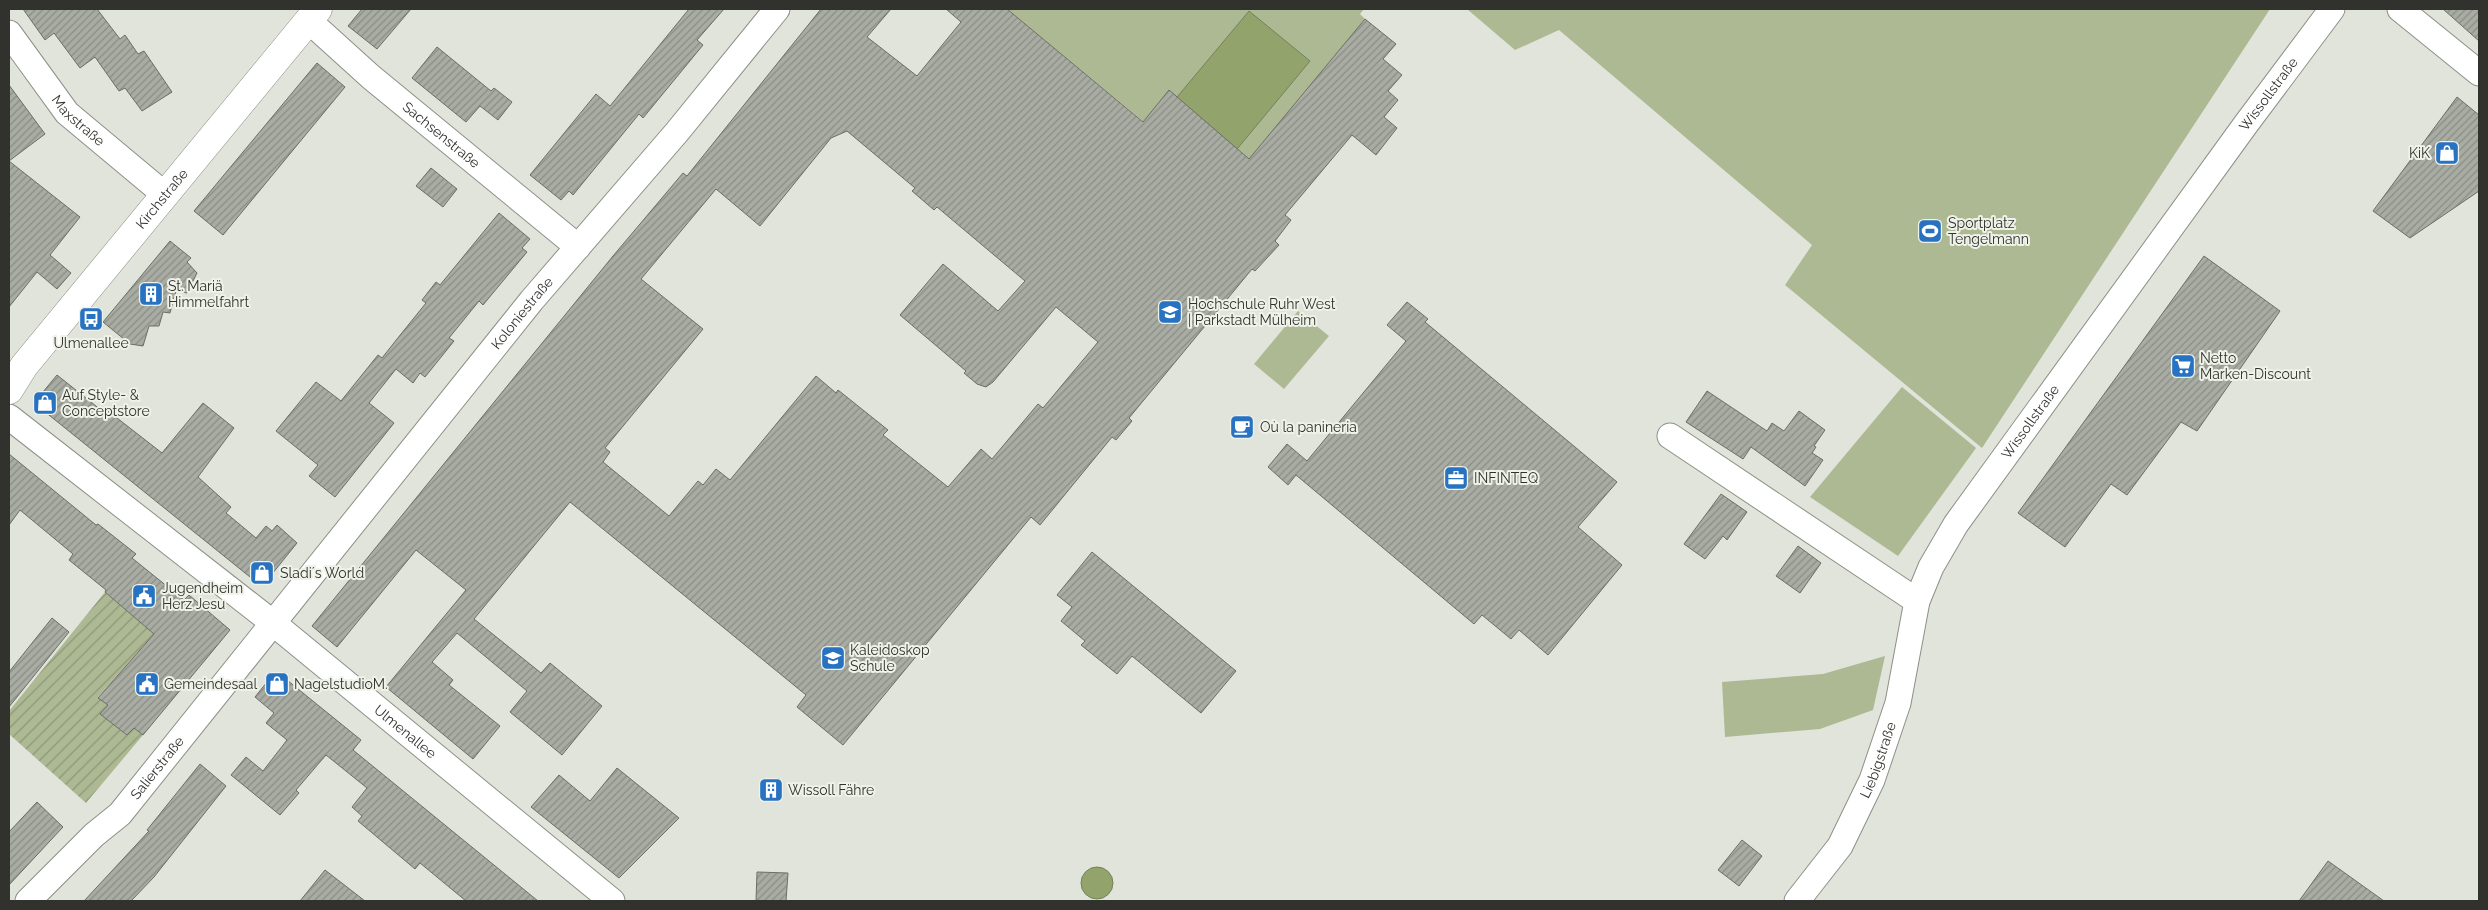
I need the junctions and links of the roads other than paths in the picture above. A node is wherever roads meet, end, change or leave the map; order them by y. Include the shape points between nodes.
1 (778, 9) edge
2 (2332, 9) edge
3 (2400, 9) edge
4 (313, 15) edge
5 (9, 33) edge
6 (2479, 73) edge
7 (164, 194) junction
8 (578, 247) junction
9 (9, 390) edge
10 (9, 417) edge
11 (1670, 436) dead end
12 (1917, 601) junction
13 (273, 623) junction
14 (28, 901) edge
15 (612, 901) edge
16 (1797, 901) edge

1 - 8 street, Koloniestraße
2 - 12 street, Wissollstraße via 1956,524 1931,567
3 - 6 street
4 - 7 street, Kirchstraße
4 - 8 street, Sachsenstraße via 371,77
5 - 7 street, Maxstraße via 67,113
7 - 9 street, Kirchstraße via 24,366
8 - 13 street, Koloniestraße via 526,307
10 - 13 street, Ulmenallee
11 - 12 street
12 - 16 street, Liebigstraße via 1898,703 1872,780 1840,846
13 - 14 street, Salierstraße via 120,814 94,835
13 - 15 street, Ulmenallee

